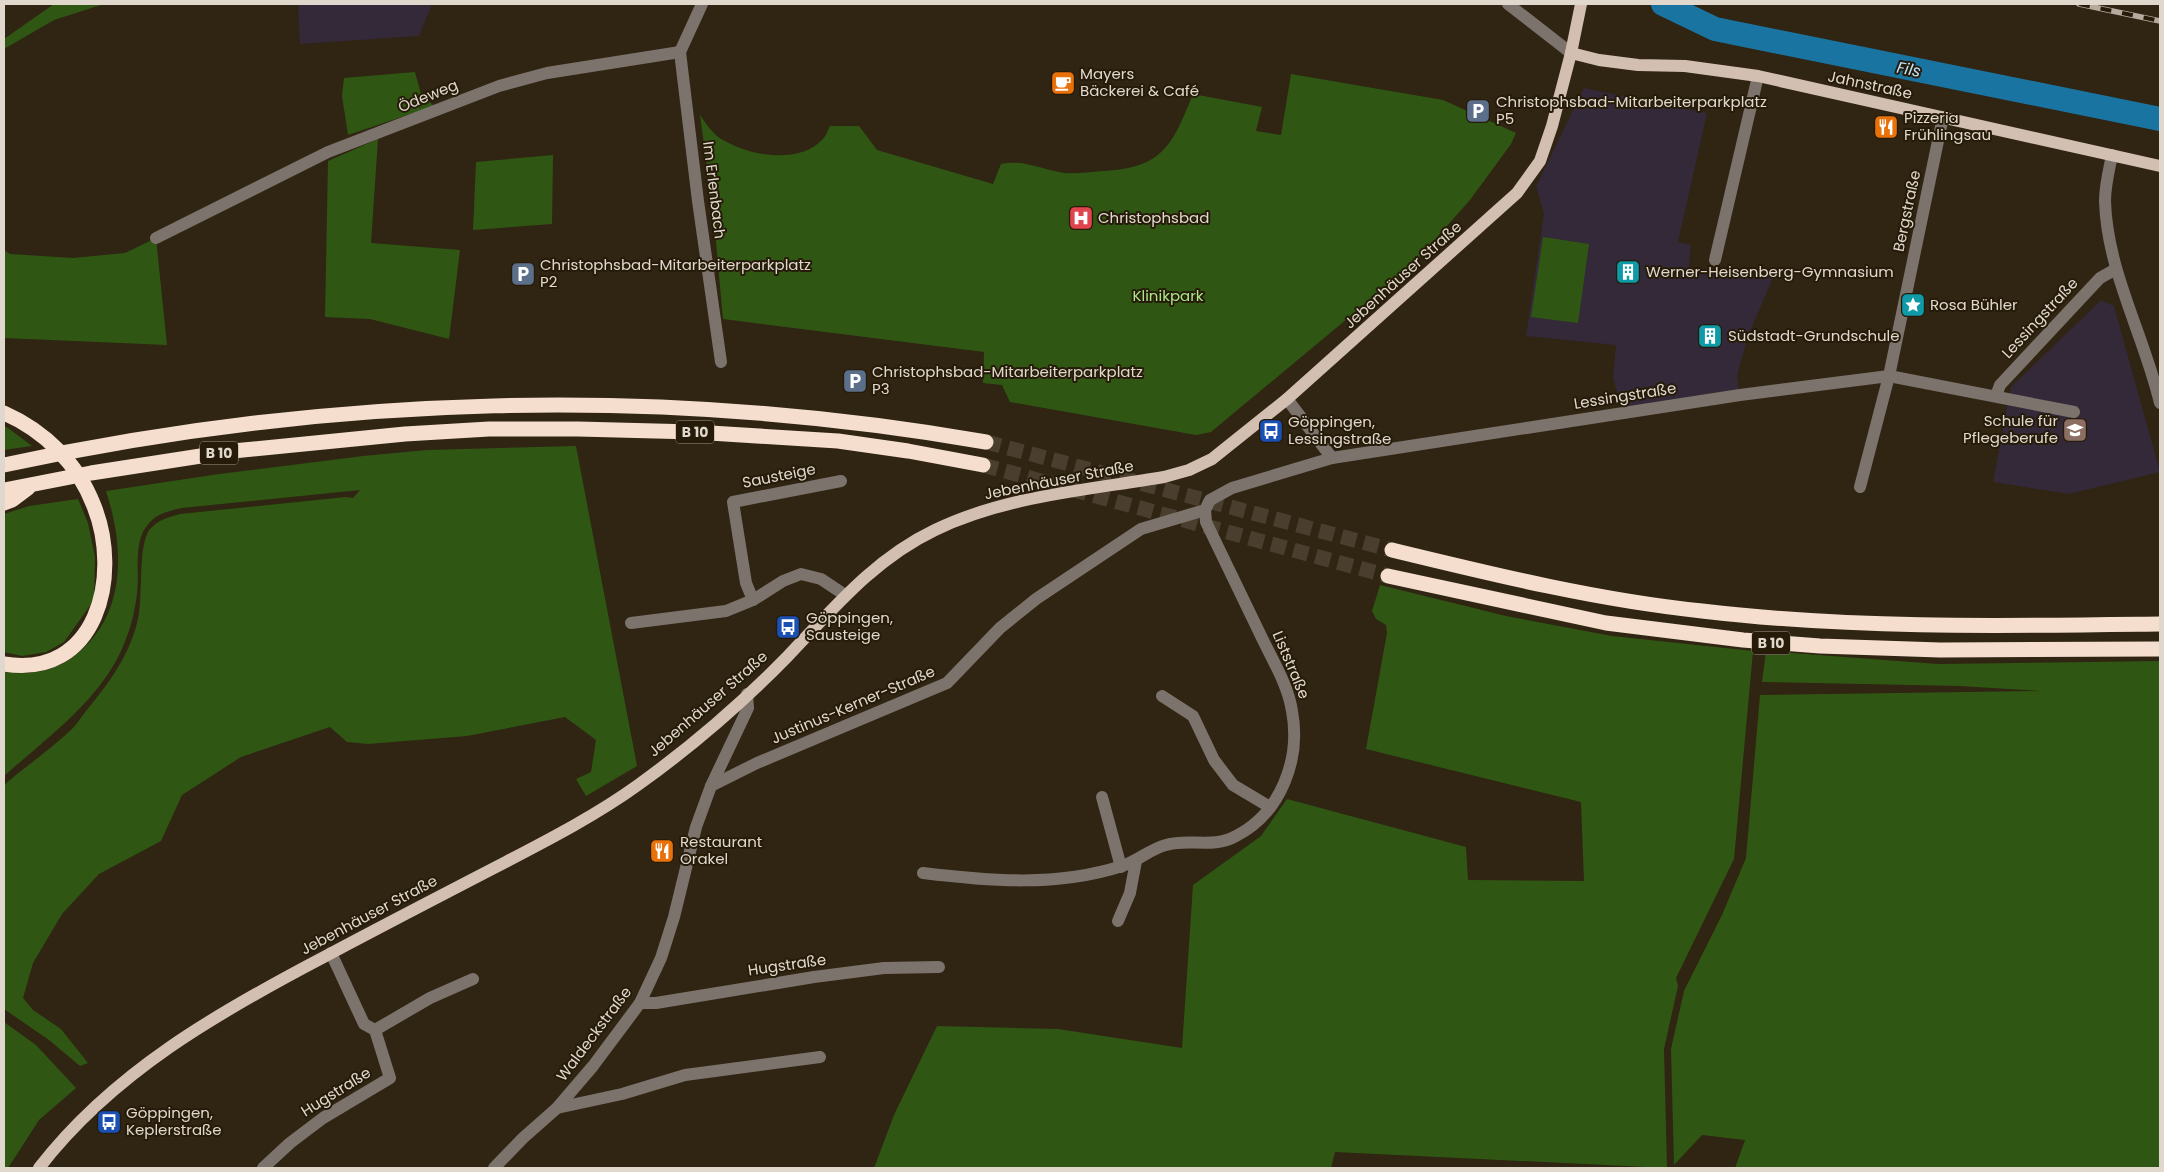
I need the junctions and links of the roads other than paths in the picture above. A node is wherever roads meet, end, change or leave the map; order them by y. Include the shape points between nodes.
1 (702, 4) edge
2 (1508, 4) edge
3 (1581, 4) edge
4 (680, 52) junction
5 (1571, 53) junction
6 (1758, 76) junction
7 (1943, 117) junction
8 (2112, 155) junction
9 (2160, 166) edge
10 (156, 238) dead end
11 (1715, 260) dead end
12 (2116, 269) junction
13 (721, 362) dead end
14 (1889, 376) junction
15 (1996, 396) junction
16 (1287, 399) junction
17 (2160, 403) edge
18 (2074, 412) dead end
19 (4, 413) edge
20 (986, 442) tunnel mouth
21 (1332, 458) junction
22 (8, 463) edge
23 (983, 464) tunnel mouth
24 (841, 481) dead end
25 (34, 484) junction
26 (1860, 487) dead end
27 (4, 490) edge
28 (4, 503) edge
29 (1205, 510) junction
30 (1392, 550) tunnel mouth
31 (1388, 576) tunnel mouth
32 (845, 595) junction
33 (753, 600) junction
34 (631, 623) dead end
35 (2160, 624) edge
36 (2160, 649) edge
37 (4, 664) edge
38 (747, 694) junction
39 (1162, 696) dead end
40 (711, 786) junction
41 (1102, 797) dead end
42 (1270, 807) junction
43 (1136, 861) junction
44 (1121, 867) junction
45 (923, 873) dead end
46 (1118, 921) dead end
47 (331, 953) junction
48 (939, 967) dead end
49 (473, 979) dead end
50 (640, 1003) junction
51 (375, 1030) junction
52 (820, 1057) dead end
53 (557, 1108) junction
54 (39, 1168) edge
55 (263, 1168) edge
56 (494, 1168) edge

1 - 4 street
2 - 5 street
3 - 5 main road, Jebenhäuser Straße
4 - 10 street, Ödeweg via 547,73 499,86 328,152
4 - 13 street, Im Erlenbach
5 - 6 main road, Jahnstraße via 1609,62 1684,66
5 - 16 main road, Jebenhäuser Straße via 1540,160 1517,193
6 - 7 main road, Jahnstraße
6 - 11 street
7 - 8 main road, Jahnstraße
7 - 14 street, Bergstraße
8 - 9 main road, Jahnstraße
8 - 12 street via 2105,200
12 - 15 street, Lessingstraße via 2100,278 2000,385
12 - 17 street
14 - 15 street, Lessingstraße
14 - 21 street, Lessingstraße via 1740,395
14 - 26 street, Bergstraße
15 - 18 street, Lessingstraße
16 - 21 street
16 - 32 main road, Jebenhäuser Straße via 1212,458 1189,470 1016,502 974,514 933,530 905,547 875,567
19 - 37 highway via 25,424 67,459 87,490 100,523 105,556 104,586 97,611 77,644 52,660 27,665
20 - 22 highway, B 10 via 837,420 692,408 484,405 395,410 230,427 144,438
21 - 29 street, Justinus-Kerner-Straße via 1232,488 1210,500
23 - 25 highway, B 10 via 838,441 694,432 489,429 233,451
24 - 33 street, Sausteige via 734,502 746,583
25 - 27 highway, B 10
25 - 28 highway, B 10
29 - 40 street, Justinus-Kerner-Straße via 1141,529 1036,599 1000,628 947,683 757,763
29 - 42 street, Liststraße via 1206,522 1283,682 1292,710 1295,740 1288,776
30 - 35 highway, B 10 via 1612,599 1728,614 1822,622 1940,626
31 - 36 highway, B 10 via 1606,623 1743,640 1940,650
32 - 33 street via 821,579 801,574
32 - 38 main road, Jebenhäuser Straße
33 - 34 street via 726,611
38 - 40 street, Waldeckstraße via 748,708
38 - 47 main road, Jebenhäuser Straße via 638,785 590,816
39 - 42 street via 1193,716 1214,760 1233,785
40 - 50 street, Waldeckstraße via 696,827 661,958
41 - 44 street
42 - 43 street, Liststraße via 1253,826 1235,837 1212,844 1165,845
43 - 44 street, Liststraße
43 - 46 street via 1130,893
44 - 45 street, Liststraße via 1064,878 1017,881
47 - 51 street, Hugstraße via 364,1024
47 - 54 main road, Jebenhäuser Straße via 262,990 159,1053 85,1116
48 - 50 street, Hugstraße via 884,968
49 - 51 street via 430,998
50 - 53 street, Waldeckstraße
51 - 55 street, Hugstraße via 390,1078 323,1118
52 - 53 street, Waldeckstraße via 685,1075 622,1094
53 - 56 street, Waldeckstraße

